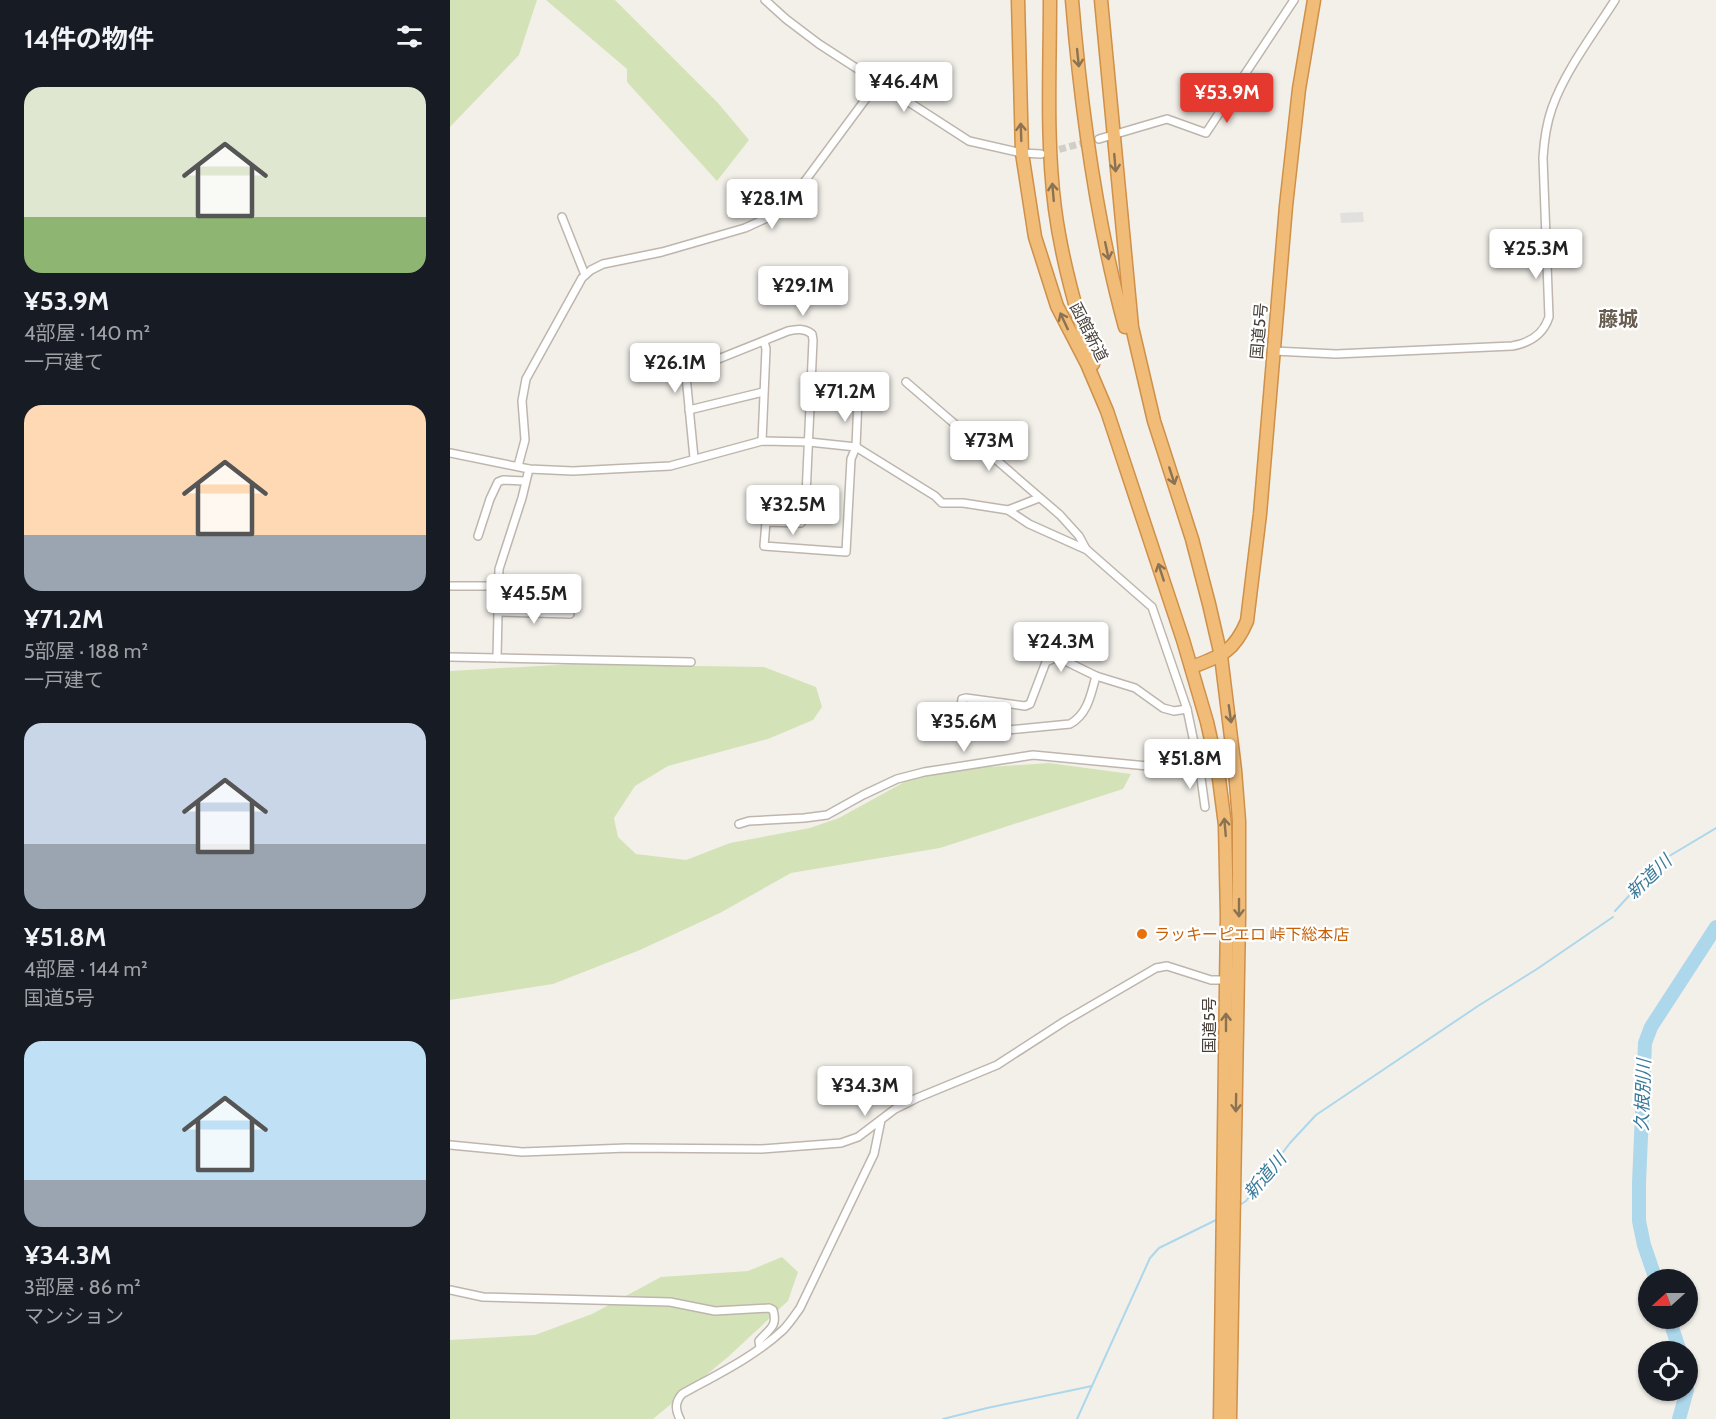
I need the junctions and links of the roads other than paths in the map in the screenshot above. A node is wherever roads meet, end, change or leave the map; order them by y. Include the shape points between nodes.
1 (765, 0) edge
2 (1018, 0) edge
3 (1050, 0) edge
4 (1072, 0) edge
5 (1101, 0) edge
6 (1294, 0) edge
7 (1314, 0) edge
8 (1615, 0) edge
9 (879, 81) junction
10 (1113, 135) junction
11 (1099, 139) tunnel mouth
12 (1022, 153) junction
13 (1041, 154) tunnel mouth
14 (562, 216) dead end
15 (585, 275) junction
16 (764, 341) junction
17 (1274, 351) junction
18 (906, 382) dead end
19 (763, 392) junction
20 (858, 399) dead end
21 (689, 410) junction
22 (1107, 411) junction
23 (1154, 421) junction
24 (762, 441) junction
25 (809, 442) junction
26 (856, 447) junction
27 (450, 453) edge
28 (694, 458) junction
29 (518, 466) junction
30 (529, 469) junction
31 (525, 481) junction
32 (1039, 498) junction
33 (1008, 510) junction
34 (478, 536) dead end
35 (1087, 550) junction
36 (450, 586) edge
37 (498, 586) junction
38 (1170, 599) junction
39 (1152, 607) junction
40 (498, 612) junction
41 (570, 614) dead end
42 (1221, 656) junction
43 (450, 657) edge
44 (497, 658) junction
45 (691, 662) dead end
46 (1192, 667) junction
47 (1096, 676) junction
48 (1000, 703) junction
49 (1186, 709) junction
50 (958, 730) dead end
51 (1236, 770) junction
52 (1200, 771) junction
53 (1218, 771) junction
54 (1204, 807) dead end
55 (739, 824) dead end
56 (1232, 980) junction
57 (881, 1120) junction
58 (450, 1145) edge
59 (1228, 1225) junction
60 (450, 1290) edge
61 (760, 1347) junction
62 (680, 1419) edge
63 (1220, 1419) edge
64 (1230, 1419) edge

1 - 9 street via 819,44
12 -> 2 highway, 函館新道
22 -> 3 highway via 1065,265 1055,209 1049,126
4 -> 23 highway via 1100,216 1122,316
5 - 10 highway
6 - 10 street via 1206,133 1167,119
7 - 17 highway, 国道5号 via 1299,89
8 - 17 street via 1568,75 1547,123 1543,158 1549,317 1541,333 1512,346 1336,354
9 - 12 street via 969,141
9 - 15 street via 802,185 767,218 662,252 603,264
10 - 11 street
10 -> 23 highway via 1132,327
12 - 13 street
22 -> 12 highway, 函館新道 via 1049,284 1035,237
14 - 15 street
15 - 29 street via 526,379 522,401 525,440
16 - 19 street
16 - 21 street via 691,370 686,376
16 - 25 street via 799,329 812,334
17 - 42 highway, 国道5号 via 1247,621 1232,648
18 - 32 street
19 - 21 street
19 - 24 street
20 - 26 street
21 - 28 street
38 -> 22 highway, 函館新道
23 -> 42 highway via 1192,538
24 - 25 street
24 - 28 street
25 - 26 street
25 - 26 street via 805,518 801,523 766,522 764,546 846,552 851,459
26 - 33 street via 942,503
27 - 29 street
28 - 30 street via 658,468
29 - 30 street
30 - 31 street
31 - 34 street via 498,482
31 - 37 street via 499,569
32 - 33 street
32 - 35 street via 1060,515
33 - 35 street via 1029,524
35 - 39 street
36 - 37 street
37 - 40 street
38 - 39 street
38 - 46 highway, 函館新道
39 - 49 street
40 - 41 street
40 - 44 street
42 - 46 highway, 国道5号
42 -> 51 highway, 国道5号
43 - 44 street
44 - 45 street
46 - 53 highway, 国道5号
47 - 48 street via 1057,657 1047,663 1030,704
47 - 48 street via 1087,706 1070,724 998,730
47 - 49 street via 1135,688 1163,708
48 - 50 street via 962,699
49 - 52 street
51 - 53 street
51 -> 56 highway, 国道5号 via 1239,840
52 - 53 street
52 - 54 street
52 - 55 street via 1033,754 897,779 827,815
56 -> 53 highway, 国道5号 via 1227,855
56 - 57 street via 1212,980 1167,966 1156,968 997,1065 917,1098
56 - 59 highway, 国道5号
57 - 58 street via 858,1137 818,1146 522,1152
57 - 61 street via 874,1154 800,1308 785,1328
59 - 63 highway, 国道5号
59 - 64 highway, 国道5号
60 - 61 street via 483,1297 670,1302 715,1311 769,1308 776,1320 759,1341
61 - 62 street via 682,1394 676,1407

